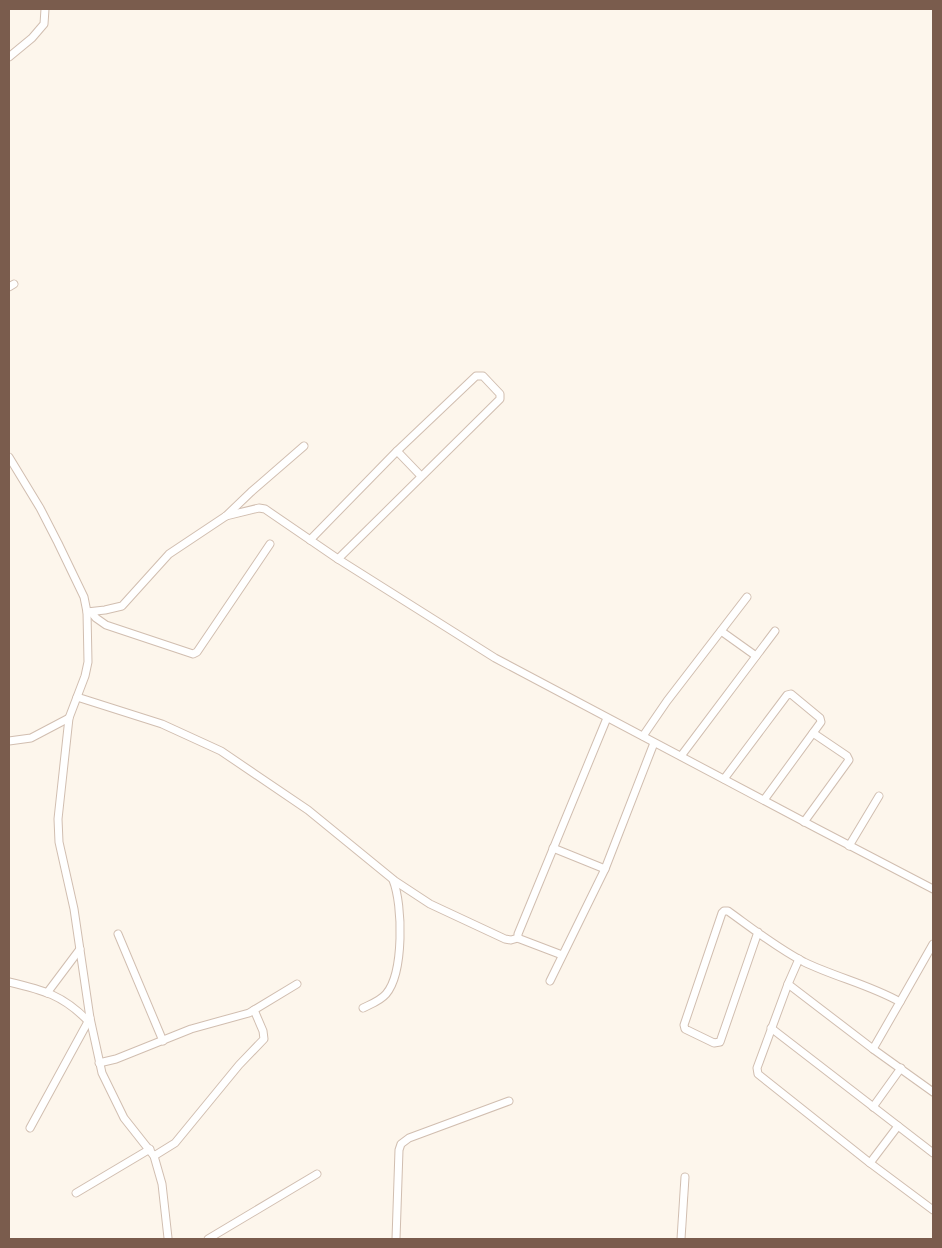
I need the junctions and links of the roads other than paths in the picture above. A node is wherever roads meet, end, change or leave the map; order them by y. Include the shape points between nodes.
1 (44, 9) edge
2 (9, 58) edge
3 (304, 446) dead end
4 (397, 451) junction
5 (9, 457) edge
6 (421, 476) junction
7 (226, 516) junction
8 (310, 540) junction
9 (270, 544) dead end
10 (338, 558) junction
11 (747, 597) dead end
12 (89, 612) junction
13 (721, 631) junction
14 (776, 631) dead end
15 (756, 656) junction
16 (77, 697) junction
17 (69, 718) junction
18 (607, 718) junction
19 (813, 733) junction
20 (643, 736) junction
21 (9, 741) edge
22 (654, 743) junction
23 (681, 756) junction
24 (724, 779) junction
25 (879, 796) dead end
26 (764, 800) junction
27 (804, 822) junction
28 (849, 846) junction
29 (553, 848) junction
30 (605, 869) junction
31 (392, 878) junction
32 (933, 888) edge
33 (758, 932) junction
34 (118, 934) dead end
35 (518, 938) junction
36 (933, 944) edge
37 (80, 950) junction
38 (562, 955) junction
39 (799, 959) junction
40 (550, 981) dead end
41 (9, 982) edge
42 (297, 984) dead end
43 (788, 984) junction
44 (47, 993) junction
45 (900, 1002) junction
46 (363, 1008) dead end
47 (254, 1010) junction
48 (89, 1020) junction
49 (771, 1028) junction
50 (162, 1041) junction
51 (873, 1049) junction
52 (99, 1063) junction
53 (901, 1068) junction
54 (933, 1092) edge
55 (509, 1101) dead end
56 (873, 1107) junction
57 (898, 1126) junction
58 (30, 1128) dead end
59 (152, 1153) junction
60 (933, 1153) edge
61 (870, 1162) junction
62 (317, 1174) dead end
63 (685, 1177) dead end
64 (76, 1193) dead end
65 (933, 1210) edge
66 (168, 1239) edge
67 (208, 1239) edge
68 (396, 1239) edge
69 (681, 1239) edge

1 - 2 street via 44,24
3 - 7 street
4 - 6 street
4 - 6 street via 476,376 483,376 500,394 500,399
4 - 8 street
5 - 12 street via 58,543
6 - 10 street
7 - 8 street via 262,508
7 - 12 street via 170,554 122,606
8 - 10 street
9 - 12 street via 194,654 106,625
10 - 18 street via 495,658
11 - 13 street
12 - 16 street via 88,662
13 - 15 street
13 - 20 street
14 - 15 street
15 - 23 street
16 - 17 street
16 - 31 street via 162,724 220,751 308,810
17 - 21 street via 31,738
17 - 37 street via 58,832
18 - 20 street
18 - 29 street
19 - 24 street via 821,722 820,718 789,694
19 - 26 street
19 - 27 street via 850,760
20 - 22 street
22 - 23 street
22 - 30 street
23 - 24 street
24 - 26 street
25 - 28 street
26 - 27 street
27 - 28 street
28 - 32 street
29 - 30 street
29 - 35 street
30 - 38 street
31 - 35 street via 430,904 505,939
31 - 46 street via 400,912 394,980 375,1003
33 - 33 street via 728,911 722,913 684,1025 686,1030 714,1043 720,1042
33 - 39 street
34 - 50 street
35 - 38 street
36 - 45 street
37 - 44 street
37 - 48 street
38 - 40 street
39 - 43 street
39 - 45 street
41 - 44 street
42 - 47 street
43 - 49 street
43 - 51 street
44 - 48 street via 67,1001
45 - 51 street
47 - 50 street
47 - 59 street via 264,1039 174,1144
48 - 52 street
48 - 58 street
49 - 56 street
49 - 61 street via 756,1068 758,1074
50 - 52 street
51 - 53 street
52 - 59 street via 124,1118
53 - 54 street
53 - 56 street
55 - 68 street via 409,1138 401,1144
56 - 57 street
57 - 60 street
57 - 61 street
59 - 64 street
59 - 66 street via 162,1184
61 - 65 street
62 - 67 street
63 - 69 street

